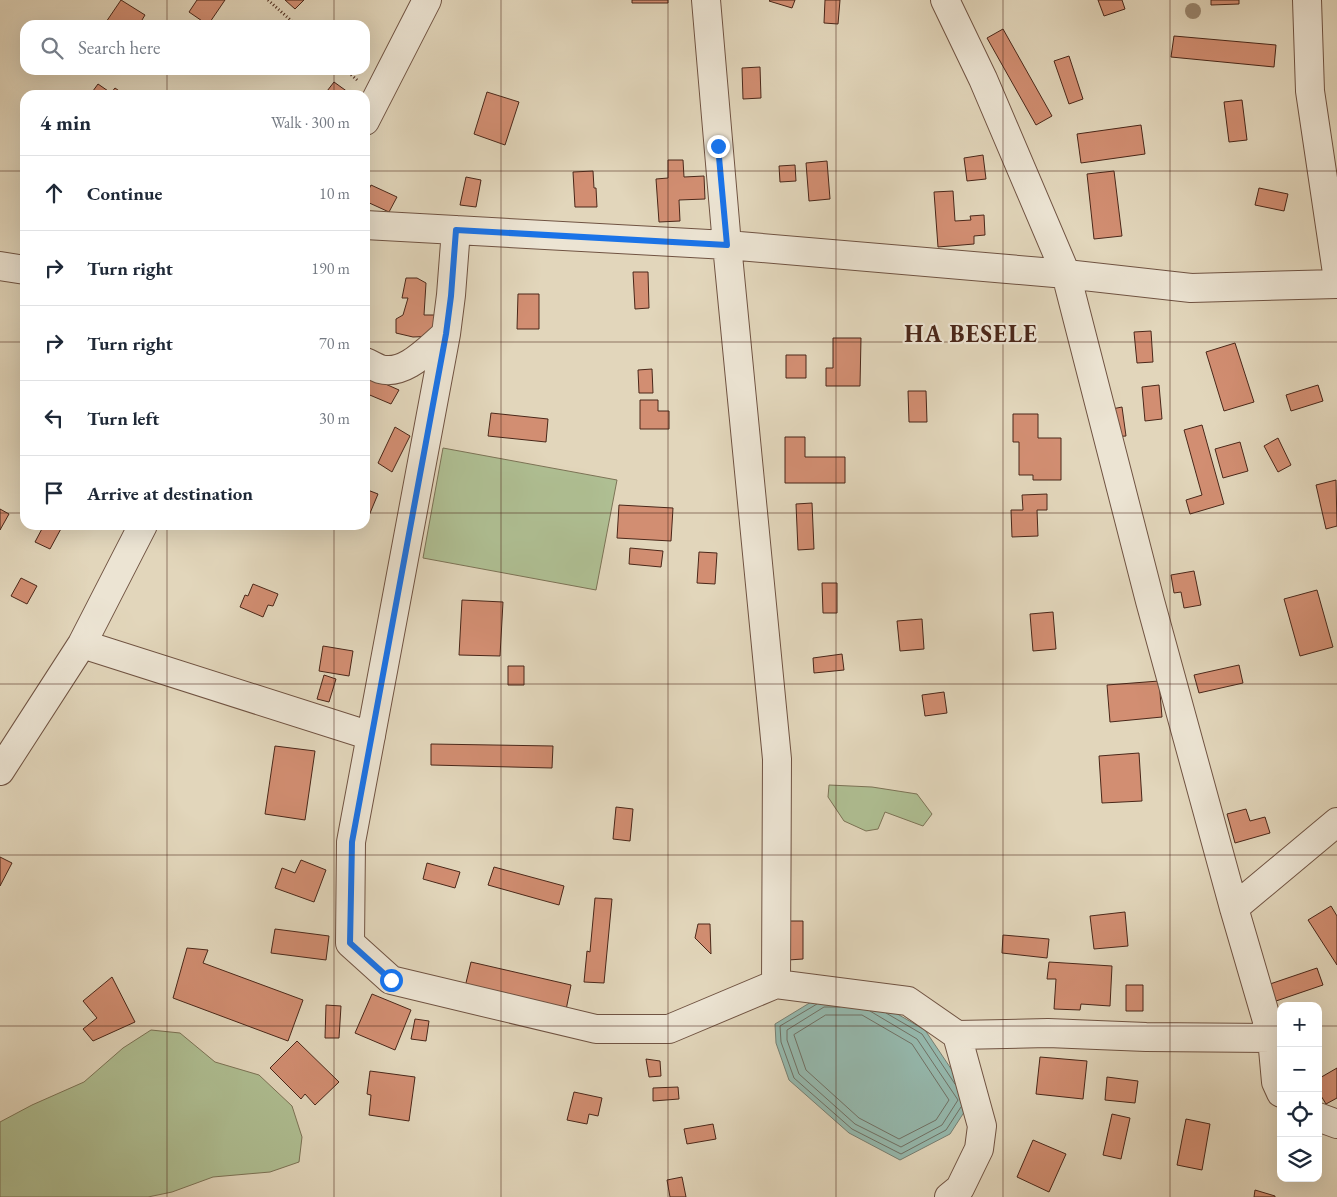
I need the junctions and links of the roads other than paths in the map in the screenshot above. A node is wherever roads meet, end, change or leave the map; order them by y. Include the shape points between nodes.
1 (427, 0) edge
2 (706, 0) edge
3 (945, 0) edge
4 (1307, 0) edge
5 (370, 111) edge
6 (370, 225) edge
7 (456, 230) junction
8 (727, 245) junction
9 (0, 266) edge
10 (20, 269) edge
11 (1337, 273) edge
12 (1066, 274) junction
13 (1337, 284) edge
14 (446, 334) junction
15 (370, 364) edge
16 (140, 530) edge
17 (82, 644) junction
18 (371, 736) junction
19 (0, 771) edge
20 (1337, 822) edge
21 (1234, 908) junction
22 (776, 984) junction
23 (957, 1035) junction
24 (1272, 1038) junction
25 (1281, 1092) edge
26 (1322, 1118) edge
27 (1337, 1124) edge
28 (949, 1197) edge

1 - 5 street
2 - 8 street
3 - 12 street via 983,79
4 - 11 street via 1310,90
6 - 7 street
7 - 8 street
7 - 14 street
8 - 12 street
8 - 22 street via 777,759
9 - 10 street
12 - 13 street via 1191,288
12 - 21 street via 1150,601
14 - 15 street via 415,360 398,368 382,369
14 - 18 street
16 - 17 street
17 - 18 street
17 - 19 street
18 - 22 street via 352,842 350,943 391,980 596,1029 669,1029
20 - 21 street
21 - 24 street
22 - 23 street via 908,1001
23 - 24 street via 1048,1033
23 - 28 street via 982,1126 979,1149 960,1188
24 - 25 street via 1276,1082
26 - 27 street

